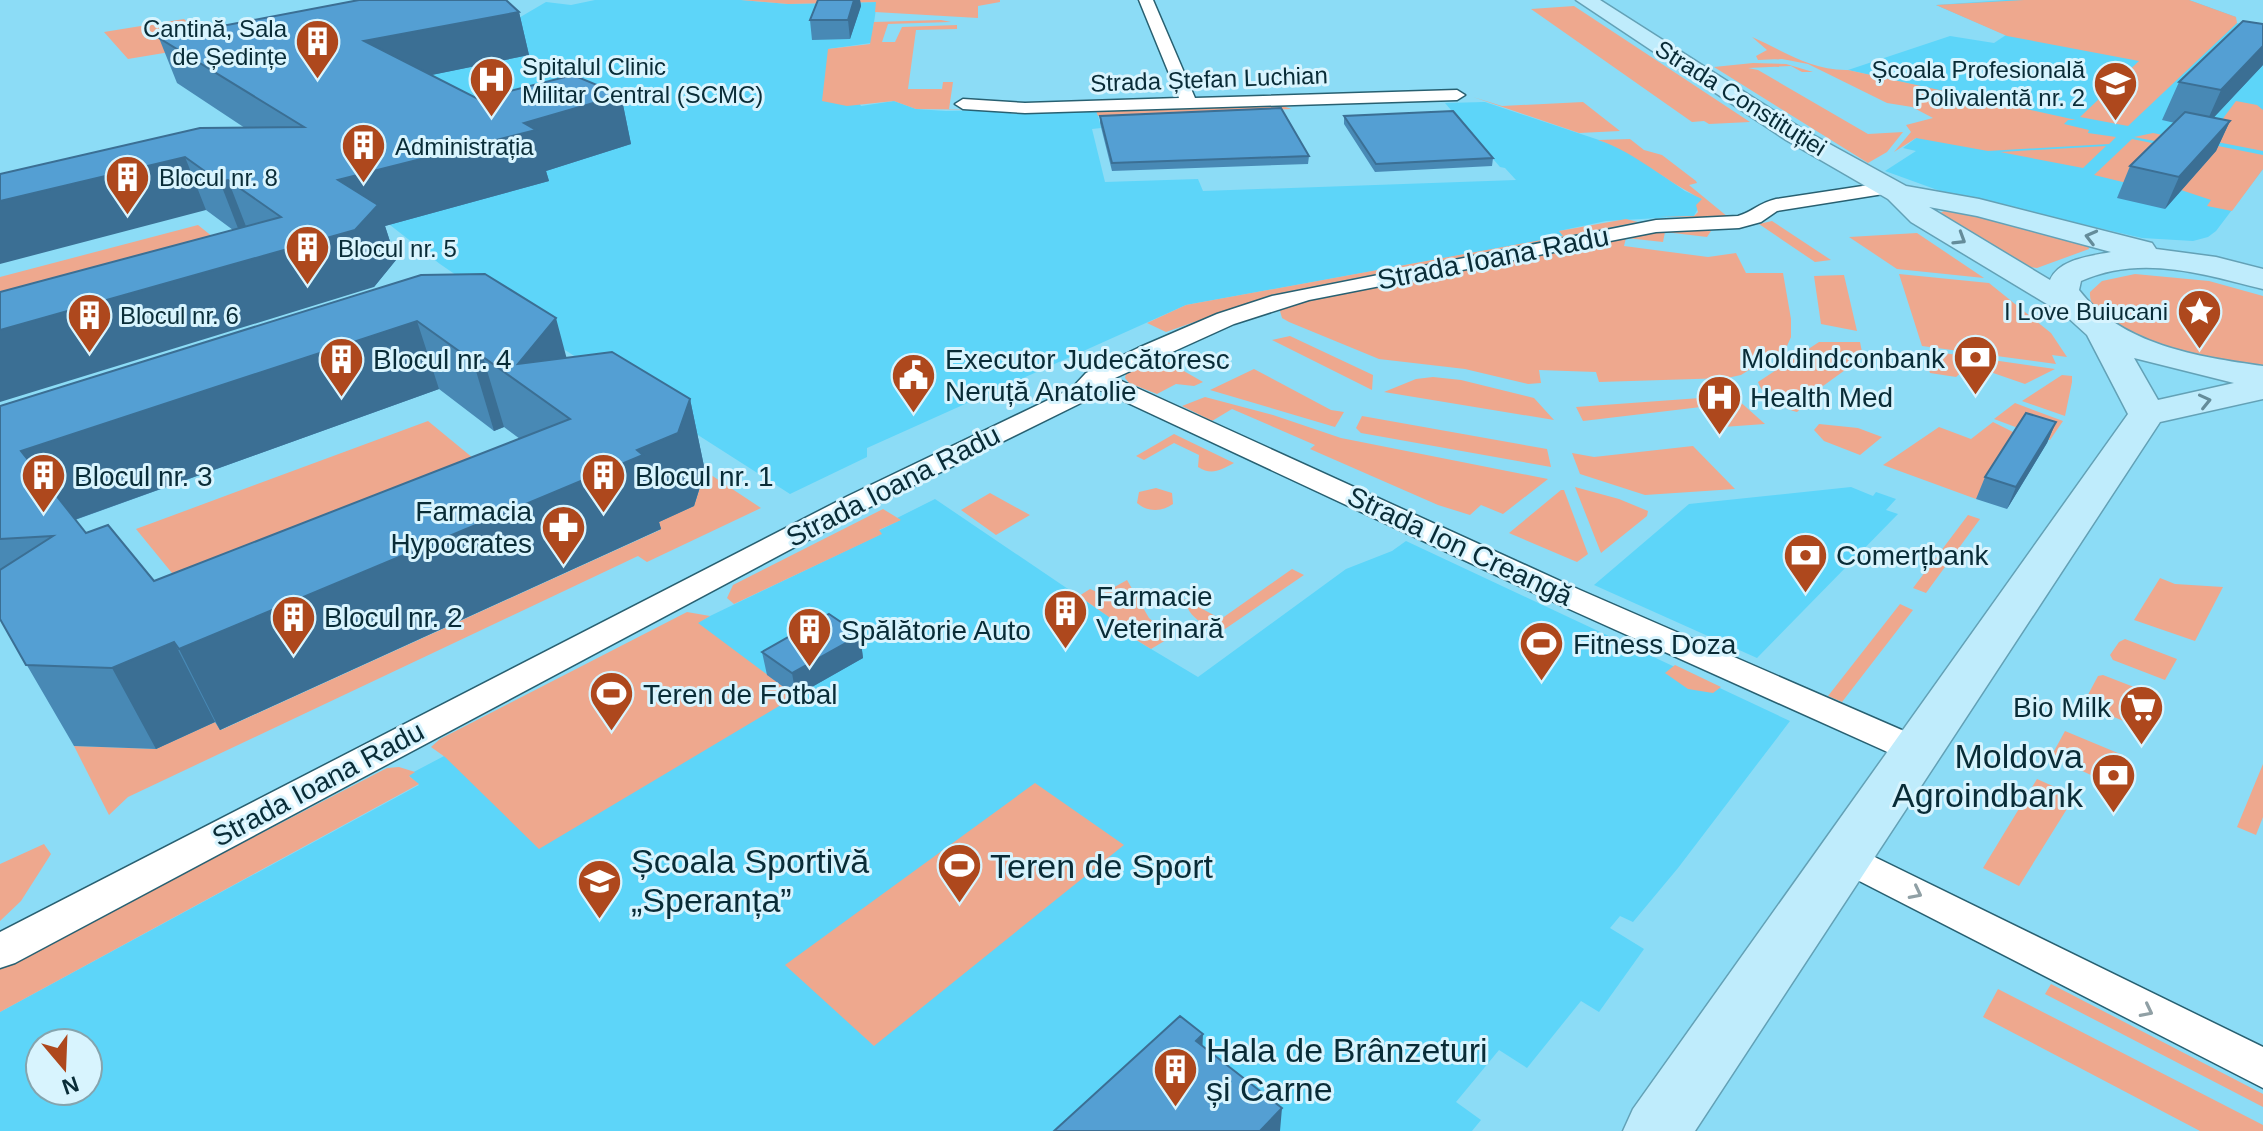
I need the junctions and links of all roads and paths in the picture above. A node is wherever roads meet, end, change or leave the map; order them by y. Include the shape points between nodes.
1 (1146, 0) edge
2 (1586, 0) edge
3 (1457, 95) dead end
4 (1189, 103) junction
5 (963, 104) dead end
6 (1894, 190) junction
7 (2263, 246) edge
8 (2194, 263) junction
9 (2254, 276) edge
10 (2072, 307) junction
11 (2101, 329) junction
12 (2263, 377) edge
13 (1095, 378) junction
14 (2263, 388) edge
15 (2147, 414) junction
16 (1915, 750) junction
17 (1846, 857) junction
18 (0, 951) edge
19 (2263, 1069) edge
20 (1657, 1131) edge

1 - 4 street
2 - 6 main road, Strada Constituției via 1795,135
3 - 4 street, Strada Ștefan Luchian
4 - 5 street, Strada Ștefan Luchian via 1025,108
8 -> 6 main road, Strada Constituției
6 -> 10 main road, Strada Constituției via 1921,216
6 - 13 street, Strada Ioana Radu via 1776,205 1739,222 1656,226 1287,299
7 - 9 main road
8 - 9 main road
8 - 10 main road via 2138,260 2085,266 2067,276 2063,290
10 - 11 main road, Strada Constituției
11 - 12 main road via 2178,360
11 - 15 main road
13 - 16 street, Strada Ion Creangă
13 - 18 street, Strada Ioana Radu via 1080,394 858,502
15 -> 14 main road
15 - 16 main road
16 - 17 main road
17 -> 19 street
17 - 20 main road

